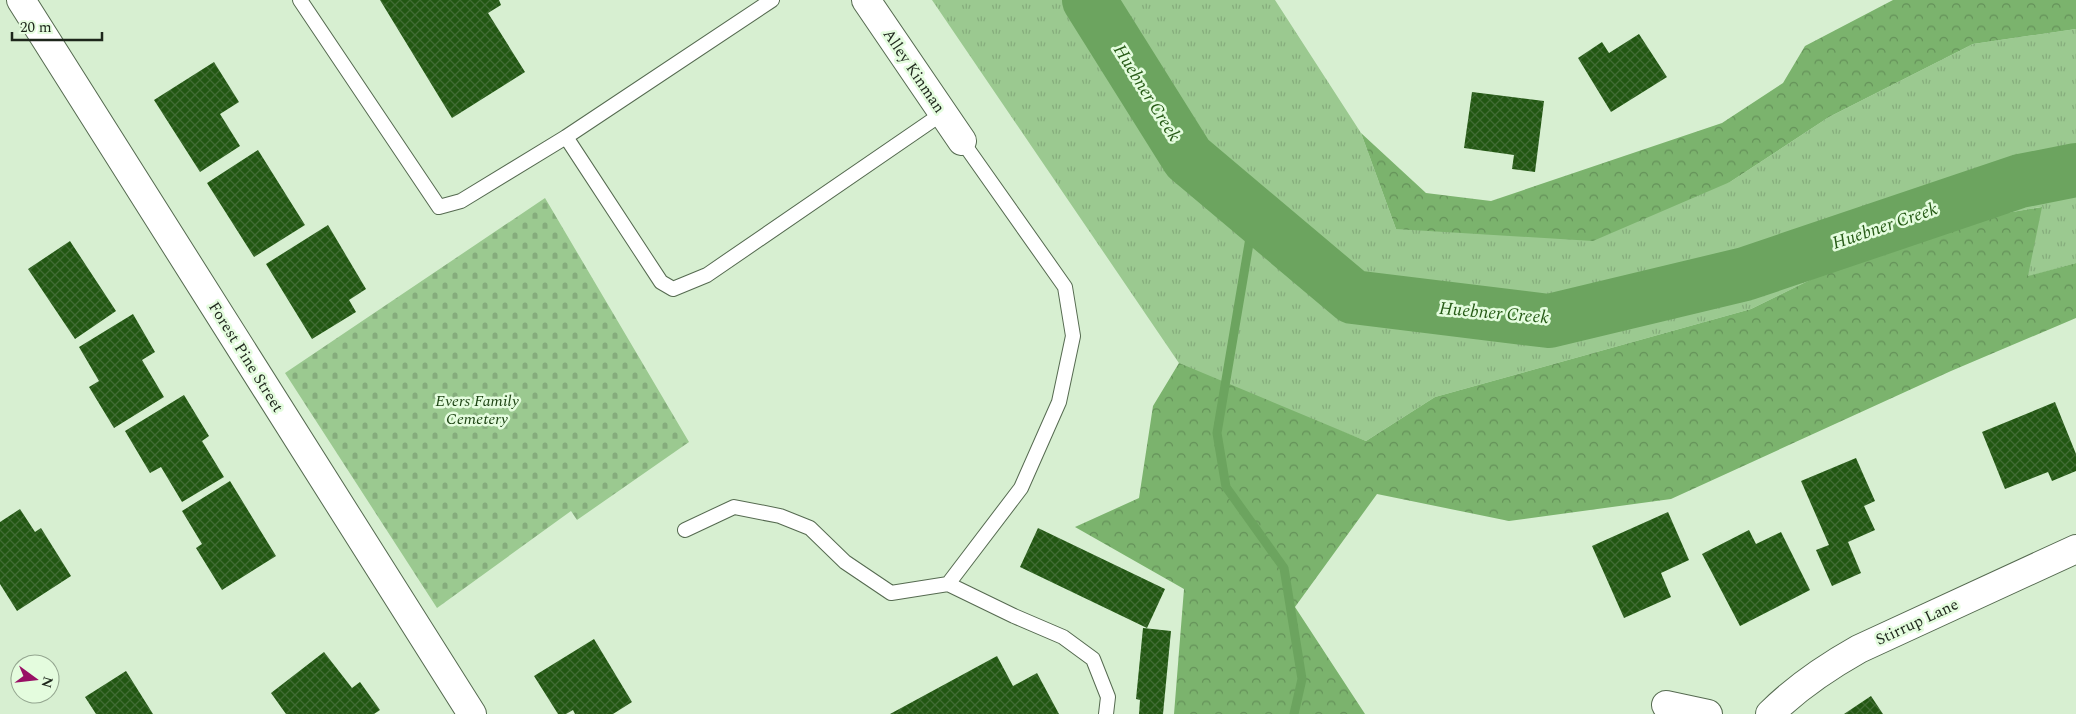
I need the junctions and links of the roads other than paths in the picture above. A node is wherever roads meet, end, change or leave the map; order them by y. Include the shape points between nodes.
1 (21, 0) edge
2 (300, 0) edge
3 (772, 0) edge
4 (866, 0) edge
5 (943, 113) junction
6 (566, 137) junction
7 (962, 141) joint
8 (685, 530) dead end
9 (2076, 549) edge
10 (948, 584) junction
11 (1666, 705) dead end
12 (472, 714) edge
13 (1106, 714) edge
14 (1708, 714) edge
15 (1770, 714) edge

1 - 12 street, Forest Pine Street
2 - 6 lane via 439,207 461,202
3 - 6 lane
4 - 5 street, Alley Kinman
5 - 6 lane via 707,275 673,289 661,282
5 - 7 street, Alley Kinman
7 - 10 lane via 1065,287 1073,336 1059,402 1021,488
8 - 10 lane via 734,507 780,516 810,528 845,562 891,593
9 - 15 street, Stirrup Lane via 1832,664
10 - 13 lane via 1063,637 1093,659 1108,697
11 - 14 street

